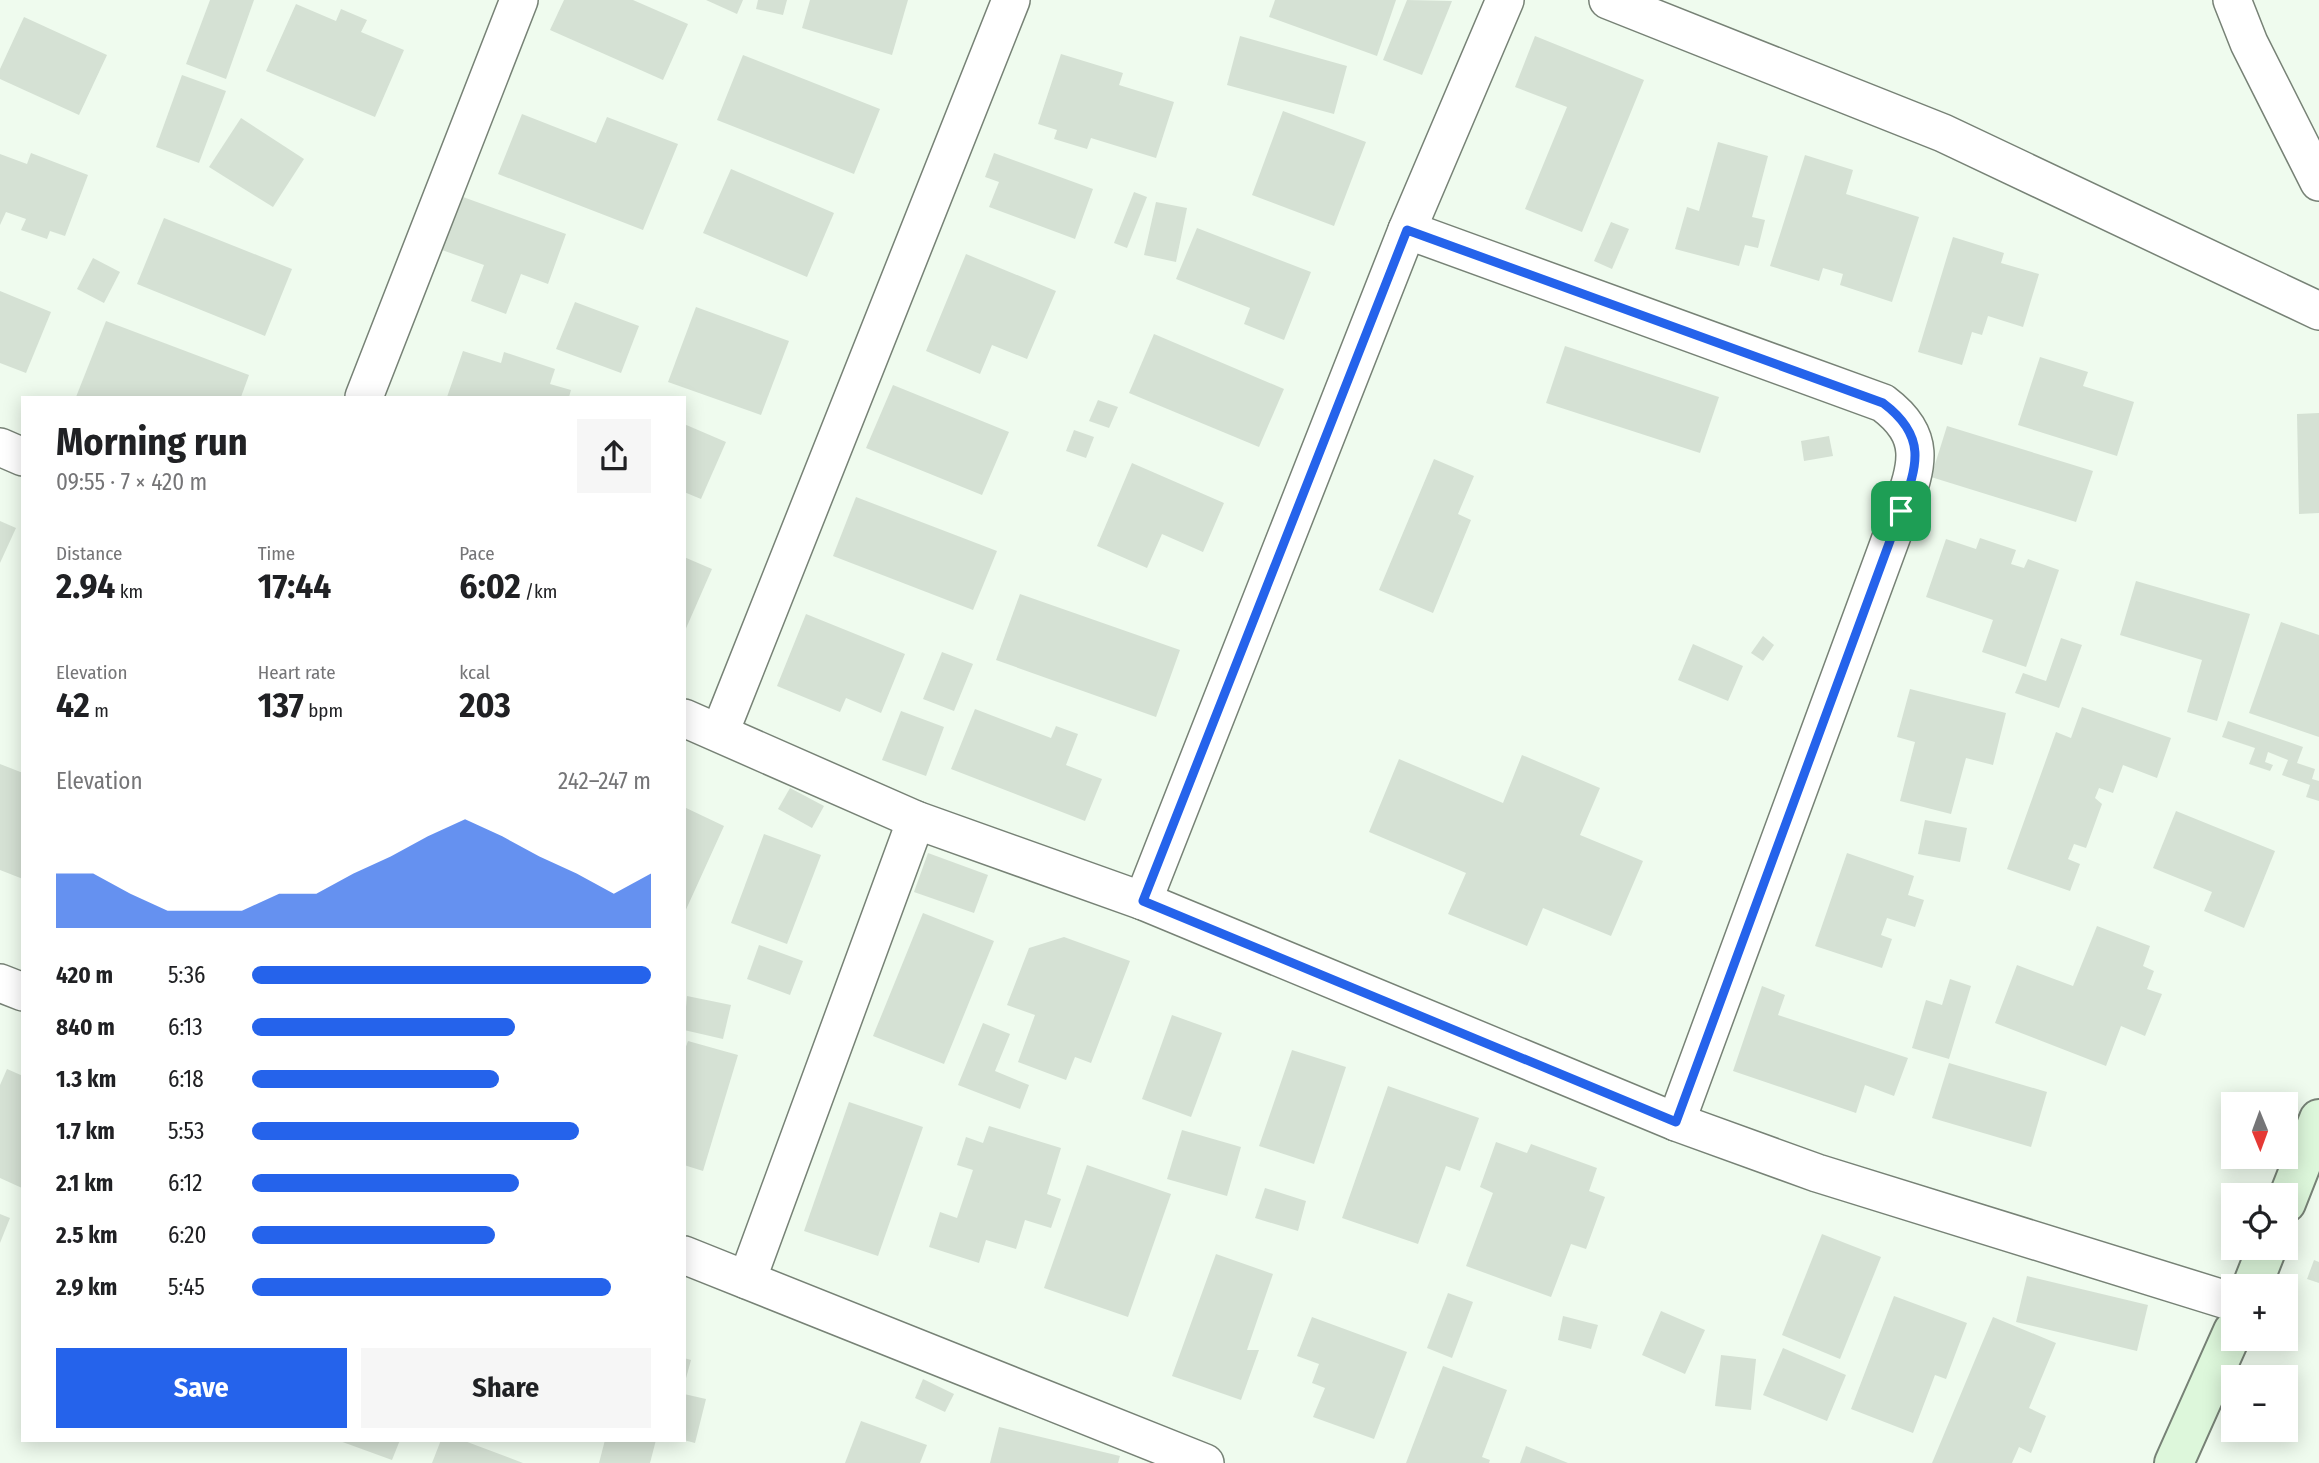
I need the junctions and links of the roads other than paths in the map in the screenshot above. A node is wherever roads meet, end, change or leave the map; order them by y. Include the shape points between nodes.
1 (519, 0) edge
2 (1011, 0) edge
3 (1505, 0) edge
4 (1608, 0) edge
5 (2232, 0) edge
6 (2319, 182) edge
7 (1407, 230) junction
8 (2319, 311) edge
9 (363, 396) edge
10 (0, 447) edge
11 (21, 456) edge
12 (686, 719) edge
13 (720, 732) junction
14 (916, 820) junction
15 (1143, 901) junction
16 (0, 983) edge
17 (21, 991) edge
18 (2319, 1119) edge
19 (1676, 1122) junction
20 (2294, 1183) edge
21 (686, 1256) edge
22 (747, 1280) junction
23 (2221, 1298) edge
24 (2224, 1351) edge
25 (1205, 1463) edge
26 (2174, 1463) edge

1 - 9 street
2 - 13 street
3 - 7 street
4 - 8 street via 1943,133
5 - 6 street
7 - 15 street
7 - 19 street via 1883,403 1904,419 1915,447 1913,478
10 - 11 street
12 - 13 street
13 - 14 street
14 - 15 street
14 - 22 street
15 - 19 street
16 - 17 street
18 - 20 street
19 - 23 street via 1817,1173
21 - 22 street
22 - 25 street
24 - 26 street

